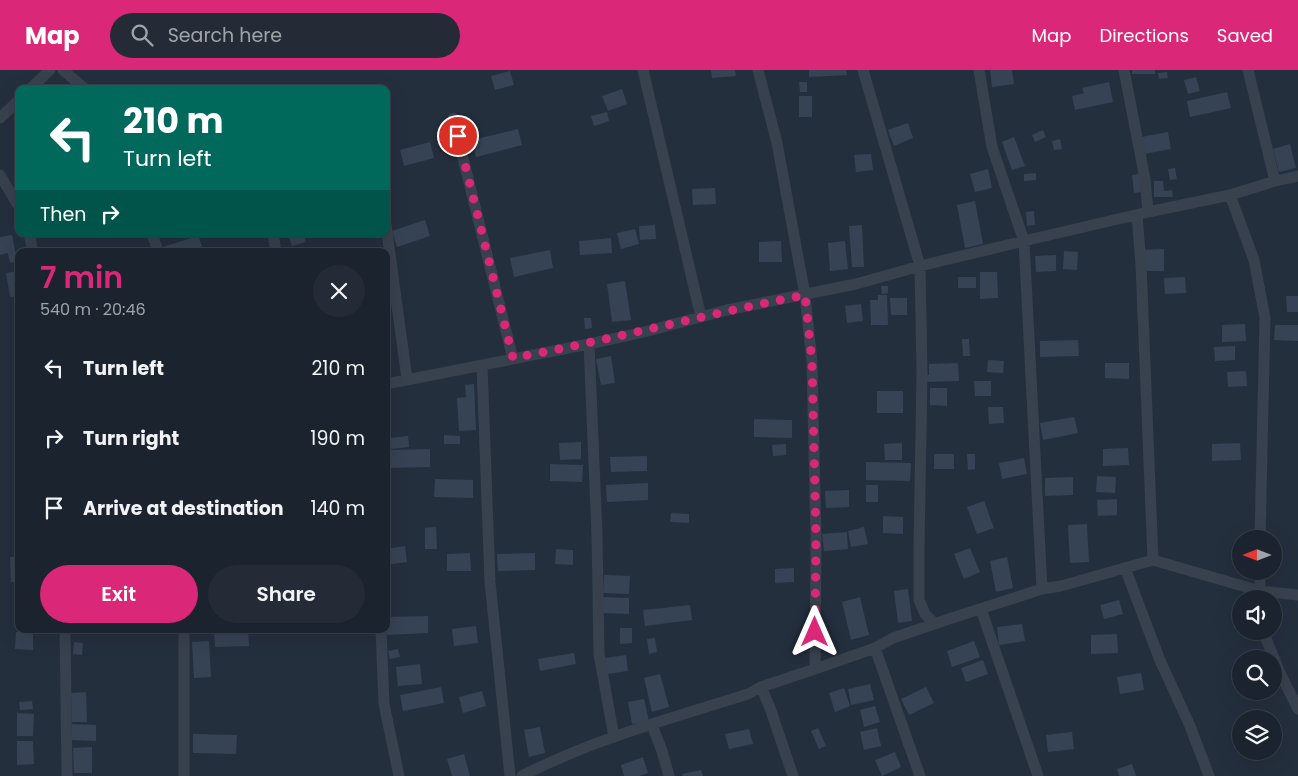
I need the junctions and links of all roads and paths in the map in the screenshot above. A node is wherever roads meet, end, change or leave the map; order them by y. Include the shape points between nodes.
1 (50, 70) edge
2 (63, 70) edge
3 (643, 70) edge
4 (758, 70) edge
5 (863, 70) edge
6 (979, 70) edge
7 (1124, 70) edge
8 (1248, 70) edge
9 (34, 85) edge
10 (80, 85) edge
11 (15, 104) edge
12 (0, 118) edge
13 (453, 118) dead end
14 (0, 174) edge
15 (1298, 176) edge
16 (1275, 180) junction
17 (1230, 195) junction
18 (15, 200) edge
19 (1143, 213) junction
20 (1024, 241) junction
21 (390, 255) edge
22 (920, 266) junction
23 (805, 295) junction
24 (701, 317) junction
25 (589, 344) junction
26 (513, 358) junction
27 (482, 365) junction
28 (407, 380) junction
29 (390, 383) edge
30 (1260, 530) edge
31 (1153, 560) junction
32 (1125, 568) junction
33 (1042, 589) junction
34 (1245, 590) edge
35 (1282, 595) edge
36 (1298, 595) edge
37 (981, 609) junction
38 (935, 624) junction
39 (65, 633) edge
40 (184, 633) edge
41 (381, 633) edge
42 (1267, 640) edge
43 (875, 648) junction
44 (815, 669) junction
45 (760, 687) junction
46 (1298, 709) edge
47 (652, 725) junction
48 (614, 737) junction
49 (540, 772) edge
50 (67, 776) edge
51 (184, 776) edge
52 (399, 776) edge
53 (510, 776) edge
54 (522, 776) edge
55 (669, 776) edge
56 (792, 776) edge
57 (920, 776) edge
58 (1038, 776) edge
59 (1209, 776) edge

1 - 9 street
2 - 10 street
3 - 24 street
4 - 23 street via 777,144
5 - 22 street
6 - 20 street via 992,147
7 - 19 street via 1145,179
8 - 16 street
11 - 12 street
13 - 26 street
14 - 18 street
15 - 16 street
16 - 17 street
17 - 19 street
17 - 30 street via 1254,260 1265,318
19 - 20 street
19 - 31 street via 1141,265
20 - 22 street
20 - 33 street
21 - 28 street
22 - 23 street
22 - 38 street via 919,600
23 - 24 street
23 - 44 street via 812,362
24 - 25 street
25 - 26 street
25 - 48 street via 599,654
26 - 27 street
27 - 28 street
27 - 53 street via 490,582
28 - 29 street
31 - 32 street
31 - 34 street
32 - 33 street
32 - 59 street
33 - 37 street
35 - 36 street
37 - 38 street
37 - 58 street
38 - 43 street via 893,638
39 - 50 street
40 - 51 street
41 - 52 street via 384,704
42 - 46 street
43 - 44 street
43 - 57 street
44 - 45 street
45 - 47 street via 748,694
45 - 56 street
47 - 48 street
47 - 55 street
48 - 49 street
49 - 54 street

